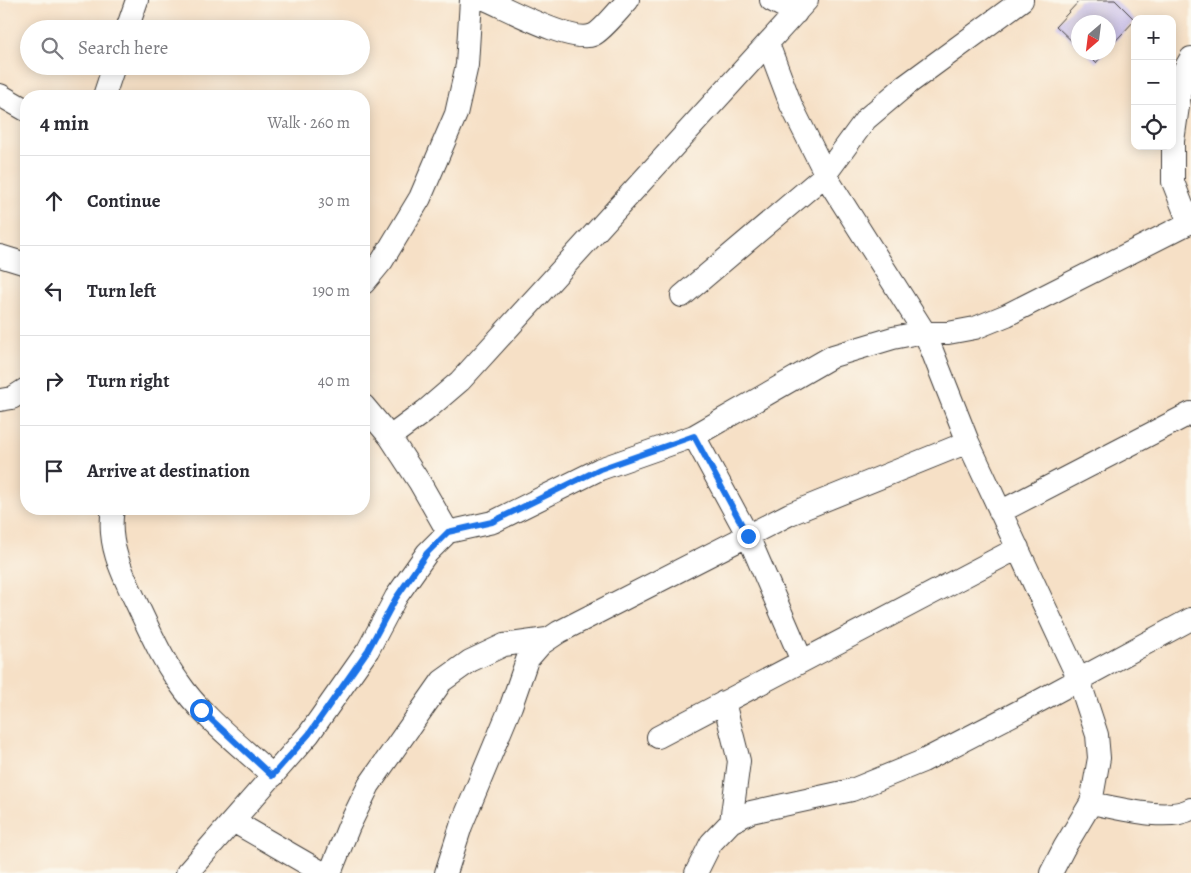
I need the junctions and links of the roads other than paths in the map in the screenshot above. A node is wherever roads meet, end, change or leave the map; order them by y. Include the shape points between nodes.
1 (137, 0) edge
2 (471, 0) edge
3 (488, 0) edge
4 (628, 0) edge
5 (771, 0) edge
6 (1022, 0) edge
7 (801, 6) edge
8 (130, 20) edge
9 (768, 44) junction
10 (1191, 58) edge
11 (111, 75) edge
12 (106, 90) edge
13 (0, 95) edge
14 (20, 107) edge
15 (825, 175) junction
16 (1190, 223) edge
17 (0, 256) edge
18 (20, 262) edge
19 (370, 276) edge
20 (682, 296) dead end
21 (926, 333) junction
22 (20, 394) edge
23 (0, 400) edge
24 (370, 413) edge
25 (1191, 413) edge
26 (694, 436) junction
27 (390, 437) junction
28 (968, 442) junction
29 (1000, 512) junction
30 (113, 515) edge
31 (448, 532) junction
32 (748, 536) junction
33 (1018, 548) junction
34 (1191, 619) edge
35 (547, 640) junction
36 (802, 661) junction
37 (1079, 680) junction
38 (724, 702) junction
39 (658, 737) dead end
40 (272, 776) junction
41 (1091, 803) junction
42 (1191, 809) edge
43 (233, 821) junction
44 (731, 822) junction
45 (187, 873) edge
46 (323, 873) edge
47 (330, 873) edge
48 (446, 873) edge
49 (696, 873) edge
50 (1052, 873) edge

1 - 8 street
2 - 19 street via 467,65 456,114 420,198
3 - 4 street via 579,37 593,35
5 - 7 street
6 - 15 street via 905,86 866,119
7 - 9 street
9 - 15 street via 791,105
9 - 27 street via 460,380 425,412
10 - 16 street via 1183,72 1179,94 1173,182
11 - 12 street
13 - 14 street
15 - 20 street
15 - 21 street
16 - 21 street via 1007,315 975,328
17 - 18 street
21 - 26 street via 893,338 833,356
21 - 28 street
22 - 23 street
24 - 27 street
25 - 29 street
26 - 31 street via 600,469 492,522
26 - 32 street
27 - 31 street
28 - 29 street
28 - 32 street via 790,514
29 - 33 street
30 - 40 street via 112,539 118,566 160,653 201,710
31 - 40 street via 427,553 396,598 368,650 309,734
32 - 35 street
32 - 36 street
33 - 36 street
33 - 37 street
34 - 37 street
35 - 47 street via 504,645 470,661 442,681 370,785
35 - 48 street via 527,660 461,826
36 - 38 street
37 - 41 street via 1097,735 1099,758
37 - 44 street via 923,761 852,790 751,812
38 - 39 street
38 - 44 street via 739,761
40 - 43 street
41 - 42 street via 1165,814
41 - 50 street
43 - 45 street
43 - 46 street
44 - 49 street via 711,843

